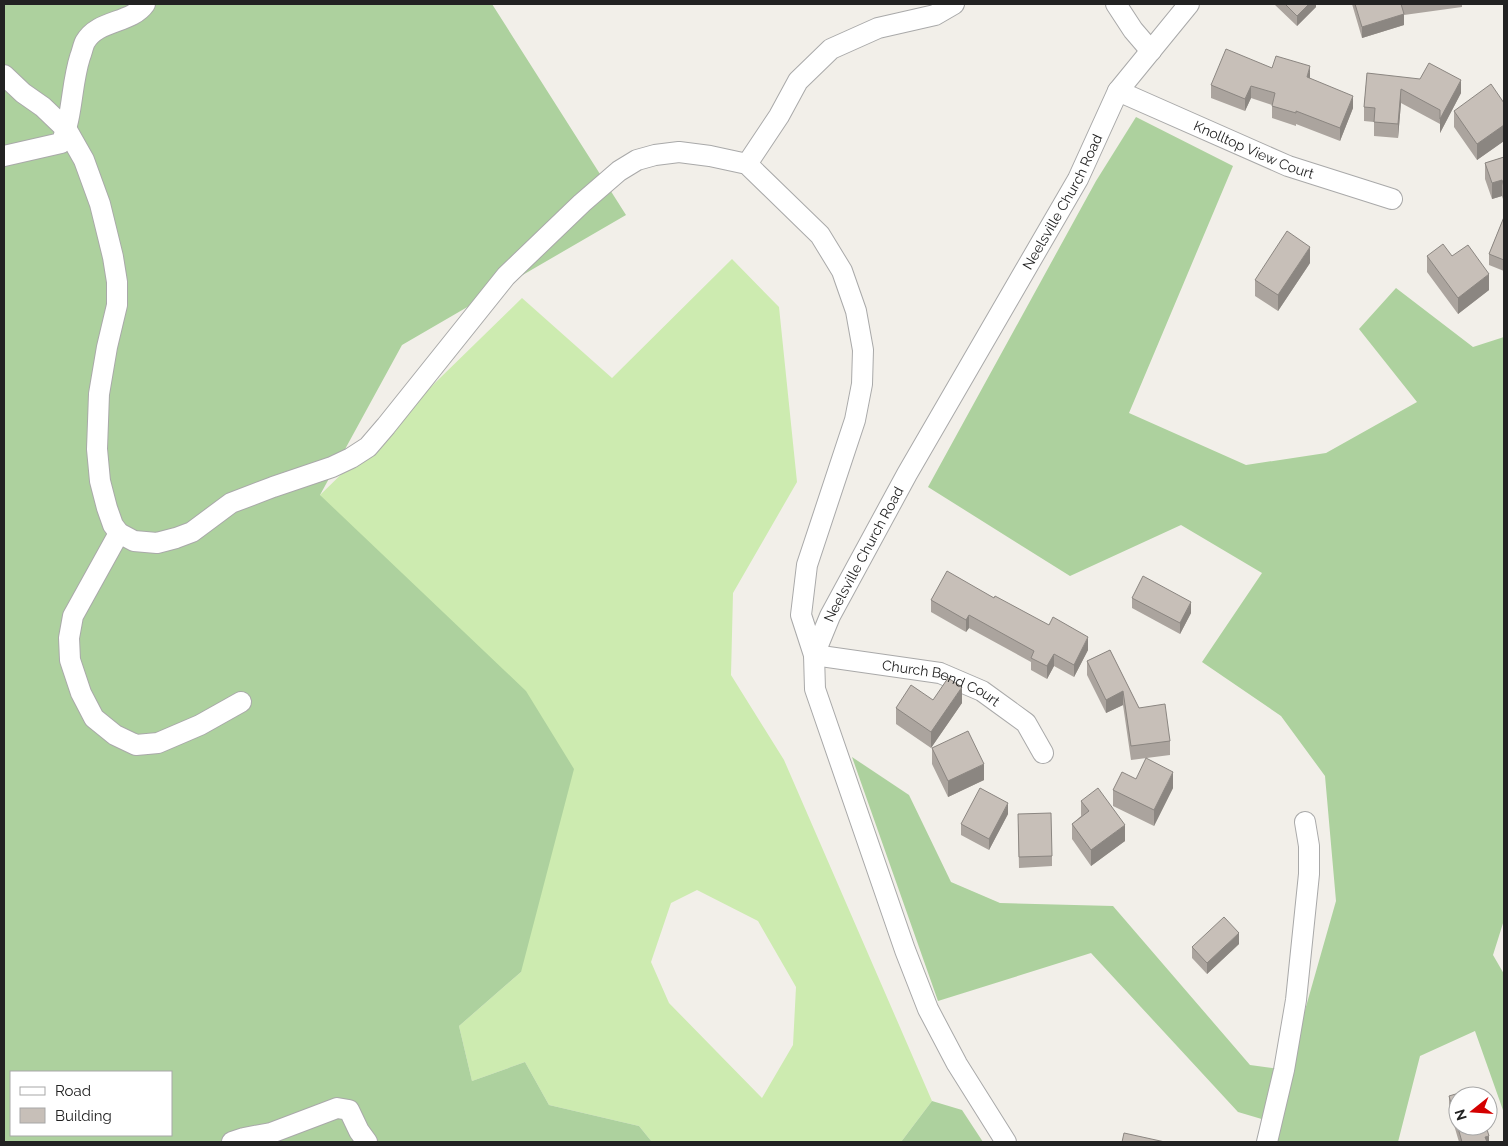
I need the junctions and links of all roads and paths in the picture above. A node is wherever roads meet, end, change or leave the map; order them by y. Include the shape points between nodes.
1 (145, 4) edge
2 (954, 4) edge
3 (1116, 4) edge
4 (1189, 4) edge
5 (1150, 51) junction
6 (4, 75) edge
7 (1118, 91) junction
8 (67, 130) junction
9 (4, 156) edge
10 (747, 164) junction
11 (1392, 199) dead end
12 (119, 533) junction
13 (814, 655) junction
14 (241, 702) dead end
15 (1043, 753) dead end
16 (1305, 822) dead end
17 (232, 1142) edge
18 (367, 1142) edge
19 (1005, 1142) edge
20 (1267, 1142) edge

1 - 8 street via 128,17 94,32 85,42 77,67
2 - 10 street via 935,16 878,28 832,49 798,81
3 - 5 street
4 - 5 street, Neelsville Church Road
5 - 7 street, Neelsville Church Road
6 - 8 street
7 - 11 street, Knolltop View Court via 1288,166
7 - 13 street, Neelsville Church Road via 1078,179 907,474 830,616
8 - 9 street via 61,143
8 - 12 street via 84,160 114,257 117,305 99,394 97,449 107,508
10 - 12 street via 679,152 655,154 618,171 506,276 368,447 332,467 231,503 192,532 176,538 157,543 134,541
10 - 13 street via 820,235 842,271 856,311 863,350 862,384 855,420 807,565 801,615
12 - 14 street via 73,616 69,638 70,660 80,693 94,718 114,735 136,745 158,743
13 - 15 street, Church Bend Court via 940,673 982,691 1026,723
13 - 19 street, Neelsville Church Road via 815,688 928,1009
16 - 20 street via 1309,874 1296,1000
17 - 18 street via 271,1133 336,1108 349,1110

